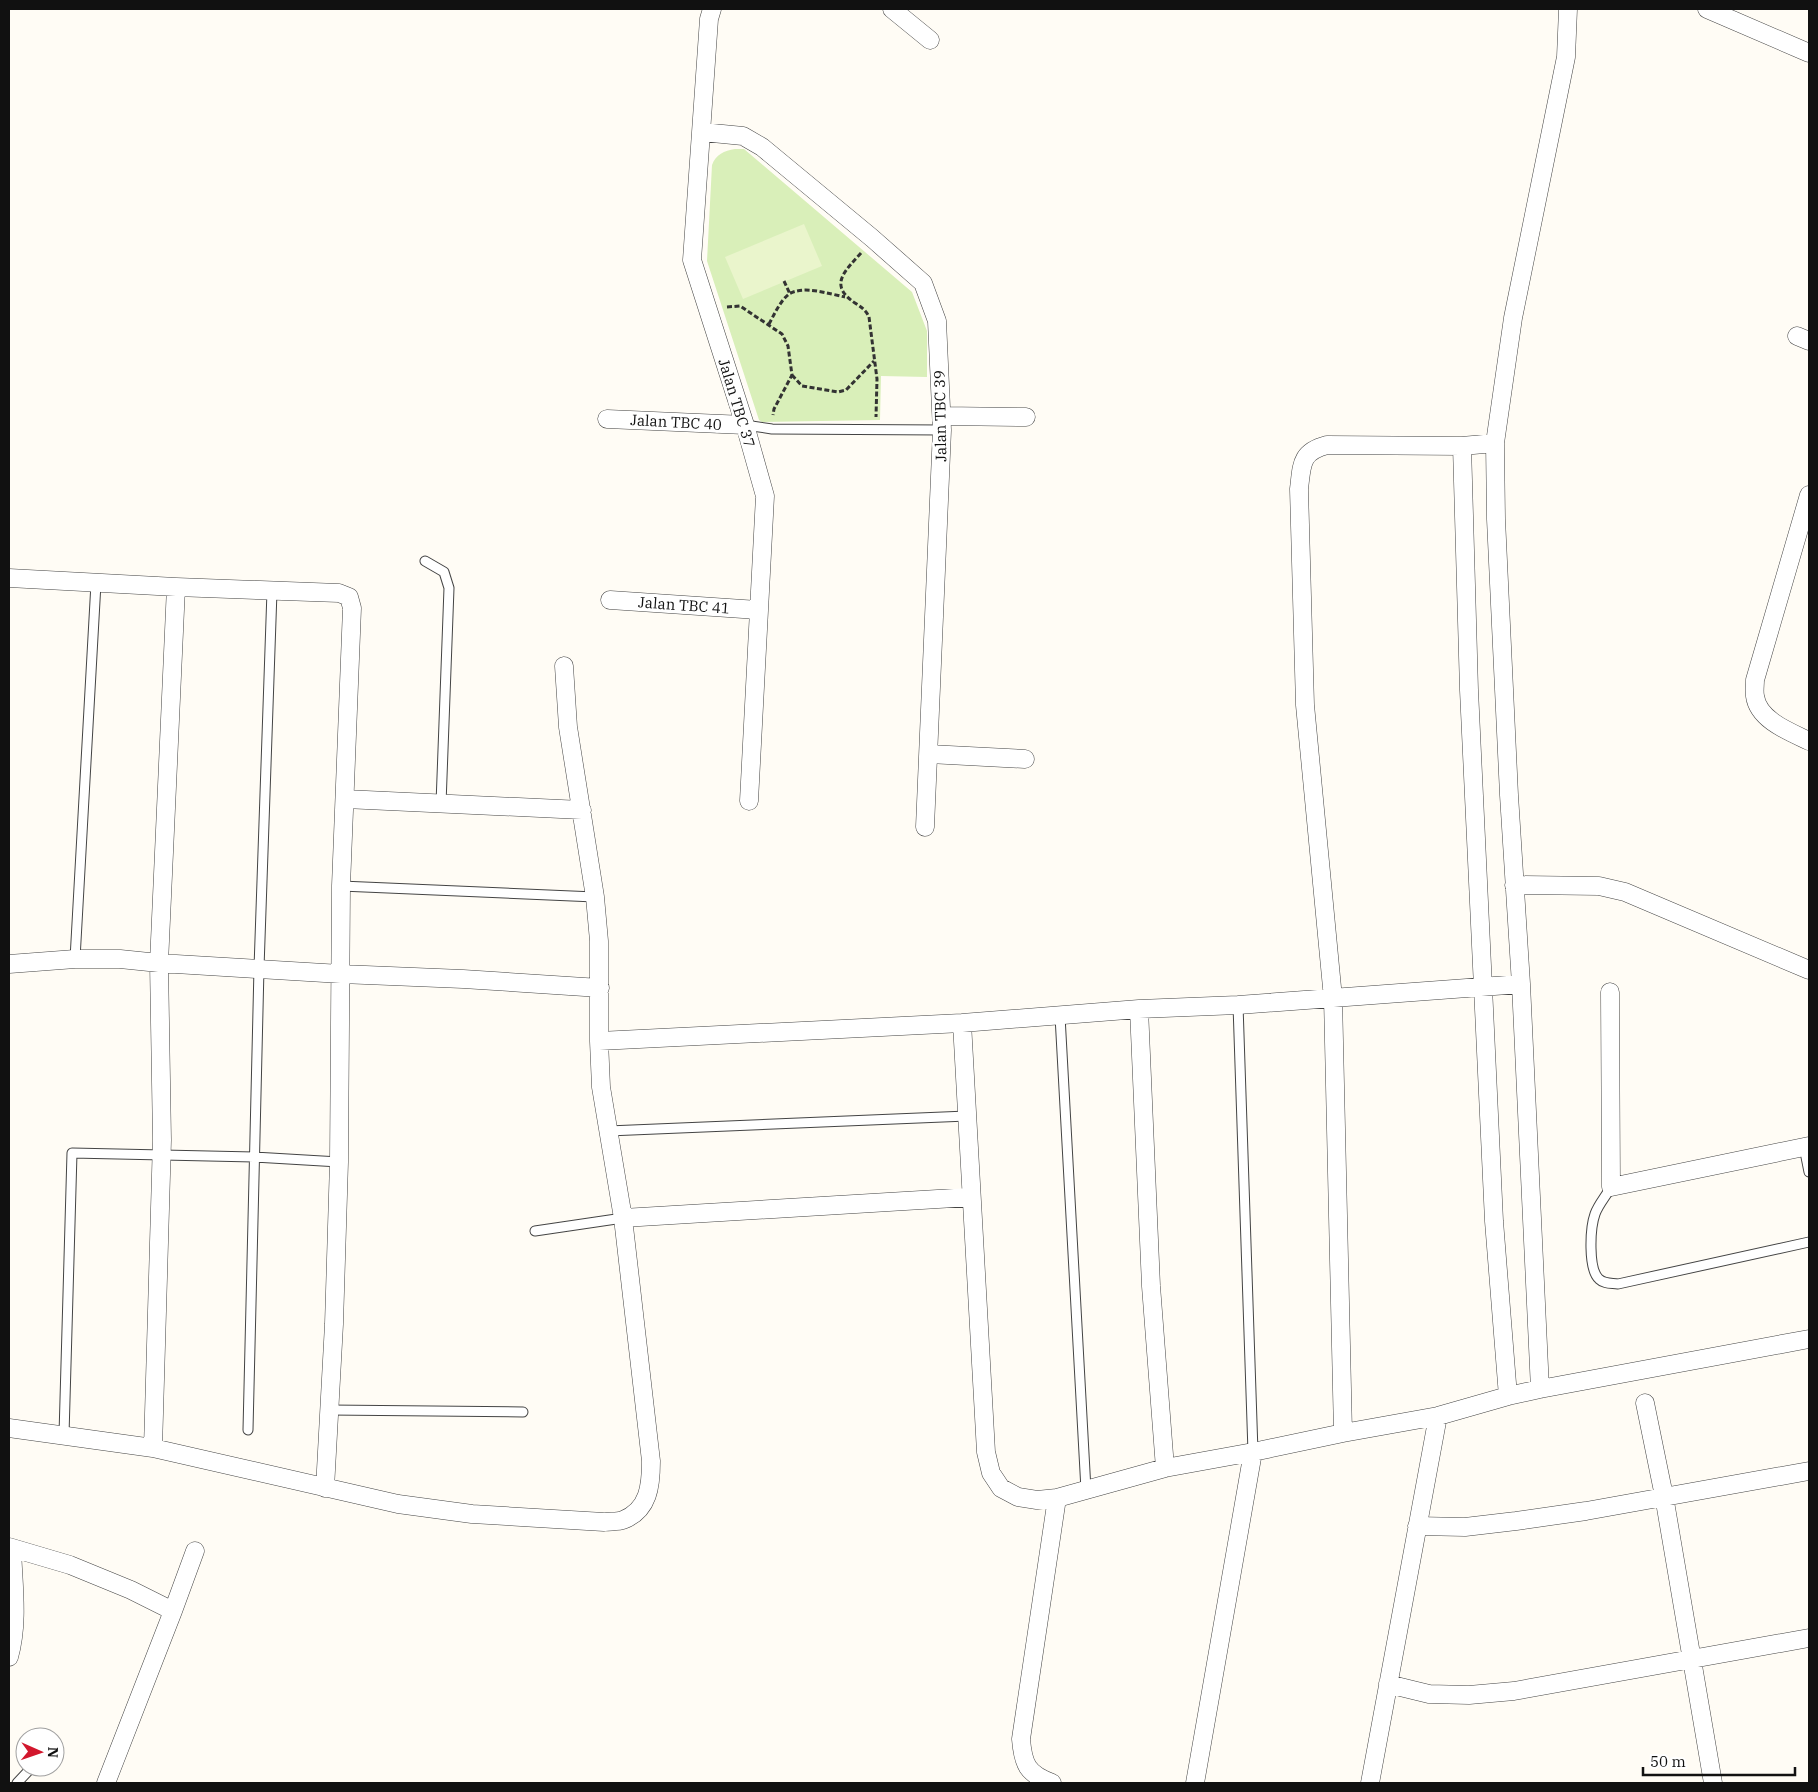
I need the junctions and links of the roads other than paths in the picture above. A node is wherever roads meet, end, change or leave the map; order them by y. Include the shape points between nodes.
1 (712, 9) edge
2 (892, 9) edge
3 (1568, 9) edge
4 (1707, 9) edge
5 (930, 40) dead end
6 (1809, 53) edge
7 (702, 132) junction
8 (1026, 417) dead end
9 (607, 419) dead end
10 (943, 423) junction
11 (745, 425) junction
12 (1495, 443) junction
13 (1462, 446) junction
14 (1809, 495) edge
15 (425, 561) dead end
16 (9, 578) edge
17 (96, 583) junction
18 (176, 587) junction
19 (272, 590) junction
20 (610, 600) dead end
21 (758, 610) junction
22 (564, 666) dead end
23 (1809, 741) edge
24 (929, 754) junction
25 (1025, 759) dead end
26 (344, 799) junction
27 (749, 801) dead end
28 (441, 804) junction
29 (582, 810) junction
30 (924, 827) dead end
31 (1514, 885) junction
32 (341, 886) junction
33 (595, 896) junction
34 (75, 959) junction
35 (159, 963) junction
36 (9, 964) edge
37 (259, 968) junction
38 (1809, 970) edge
39 (341, 974) junction
40 (1521, 984) junction
41 (1483, 987) junction
42 (600, 988) junction
43 (1610, 992) dead end
44 (1332, 998) junction
45 (1238, 1005) junction
46 (1139, 1009) junction
47 (1060, 1016) junction
48 (962, 1023) junction
49 (599, 1041) junction
50 (967, 1116) junction
51 (608, 1131) junction
52 (1807, 1146) edge
53 (162, 1155) junction
54 (254, 1157) junction
55 (339, 1162) junction
56 (1809, 1172) edge
57 (1611, 1188) junction
58 (971, 1197) junction
59 (623, 1218) junction
60 (535, 1230) dead end
61 (1809, 1242) edge
62 (1809, 1339) edge
63 (1540, 1389) junction
64 (1508, 1396) junction
65 (1645, 1404) dead end
66 (329, 1410) junction
67 (522, 1412) dead end
68 (1438, 1416) junction
69 (9, 1428) edge
70 (248, 1430) dead end
71 (1343, 1432) junction
72 (64, 1435) junction
73 (153, 1448) junction
74 (1253, 1452) junction
75 (1165, 1468) junction
76 (1809, 1471) edge
77 (325, 1488) junction
78 (1086, 1490) junction
79 (1664, 1496) junction
80 (1057, 1498) junction
81 (1417, 1526) junction
82 (10, 1547) edge
83 (195, 1551) dead end
84 (173, 1611) junction
85 (1809, 1638) edge
86 (9, 1657) edge
87 (1691, 1658) junction
88 (1388, 1684) junction
89 (106, 1783) edge
90 (1052, 1783) edge
91 (1195, 1783) edge
92 (1370, 1783) edge
93 (1713, 1783) edge

1 - 7 street, Jalan TBC 37
2 - 5 street
3 - 12 street via 1566,57 1513,318
4 - 6 street
7 - 10 street, Jalan TBC 39 via 743,136 762,147 923,283 937,321
7 - 11 street, Jalan TBC 37 via 692,260
8 - 10 street
9 - 11 street, Jalan TBC 40
10 - 11 lane via 876,430 772,429
10 - 24 street, Jalan TBC 39
11 - 21 street, Jalan TBC 37 via 765,496
12 - 13 street
12 - 31 street
13 - 41 street
13 - 44 street via 1326,445 1313,449 1305,457 1301,472 1305,705
14 - 23 street via 1755,680 1755,697 1772,722
15 - 28 lane via 444,572 449,588
16 - 17 street
17 - 18 street
17 - 34 lane
18 - 19 street
18 - 35 street
19 - 26 street via 339,592 349,597 352,608
19 - 37 lane
20 - 21 street, Jalan TBC 41
21 - 27 street, Jalan TBC 37
22 - 29 street via 568,727
24 - 25 street
24 - 30 street, Jalan TBC 39
26 - 28 street
26 - 32 street
28 - 29 street
29 - 33 street
31 - 38 street via 1599,886 1624,892
31 - 40 street
32 - 33 lane
32 - 39 street
33 - 42 street
34 - 35 street via 120,958
34 - 36 street
35 - 37 street
35 - 53 street
37 - 39 street
37 - 54 lane
39 - 42 street
39 - 55 street
40 - 41 street
40 - 63 street
41 - 44 street
41 - 64 street via 1494,1221
42 - 49 street
43 - 57 street
44 - 45 street
44 - 71 street
45 - 46 street
45 - 74 lane
46 - 47 street
46 - 75 street via 1151,1286
47 - 48 street
47 - 78 lane
48 - 49 street
48 - 50 street
49 - 51 street via 601,1088
50 - 51 lane
50 - 58 street
51 - 59 street
52 - 56 lane
52 - 57 street
53 - 54 lane
53 - 72 lane via 72,1153
53 - 73 street
54 - 55 lane
54 - 70 lane
55 - 66 street
57 - 61 lane via 1595,1212 1591,1231 1596,1274 1605,1283 1618,1284
58 - 59 street
58 - 80 street via 986,1452 990,1473 1001,1488 1018,1497
59 - 60 lane
59 - 77 street via 652,1461 647,1498 639,1511 623,1520 604,1522 472,1514 398,1504
62 - 63 street
63 - 64 street
64 - 68 street
65 - 79 street
66 - 67 lane
66 - 77 street
68 - 71 street
68 - 81 street
69 - 72 street
71 - 74 street
72 - 73 street
73 - 77 street
74 - 75 street
74 - 91 street
75 - 78 street
76 - 79 street
78 - 80 street
79 - 81 street via 1516,1521 1465,1527
79 - 87 street
80 - 90 street via 1021,1739 1023,1758 1031,1773
81 - 88 street
82 - 84 street via 70,1565
82 - 86 street via 14,1628
83 - 84 street
84 - 89 street
85 - 87 street
87 - 88 street via 1514,1691 1429,1694
87 - 93 street
88 - 92 street

